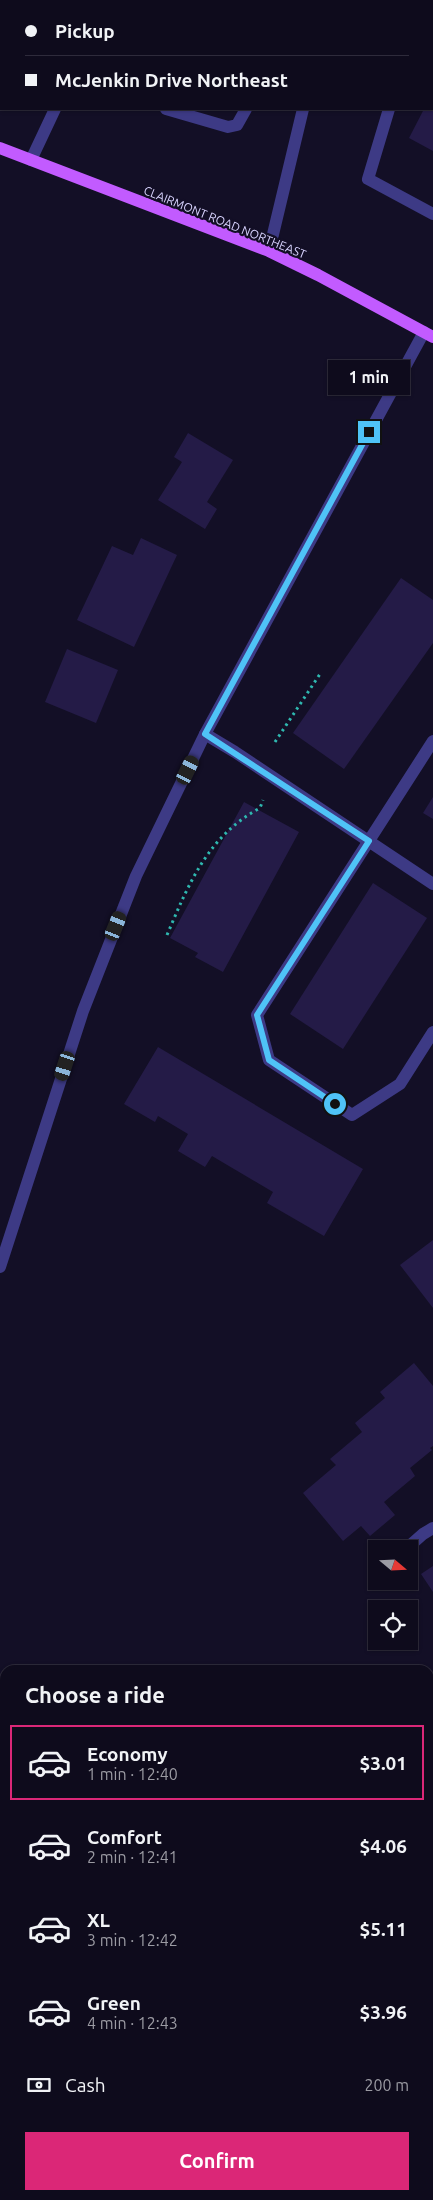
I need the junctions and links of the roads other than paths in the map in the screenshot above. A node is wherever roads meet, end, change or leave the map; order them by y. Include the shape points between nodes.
1 (55, 110) edge
2 (169, 110) edge
3 (245, 110) edge
4 (303, 110) edge
5 (388, 110) edge
6 (0, 148) edge
7 (31, 160) junction
8 (433, 214) edge
9 (269, 251) junction
10 (429, 334) edge
11 (205, 734) junction
12 (433, 741) edge
13 (369, 841) junction
14 (433, 884) edge
15 (433, 1032) edge
16 (0, 1267) edge
17 (433, 1528) edge
18 (416, 1540) edge

1 - 7 street
2 - 3 street via 228,127 237,125
4 - 9 street
5 - 8 street via 368,178
6 - 7 main road, CLAIRMONT ROAD NORTHEAST
7 - 9 main road, CLAIRMONT ROAD NORTHEAST
9 - 10 main road, CLAIRMONT ROAD NORTHEAST
10 - 11 street
11 - 13 street
11 - 16 street via 136,876 83,1010
12 - 13 street
13 - 14 street
13 - 15 street via 257,1015 269,1060 352,1115 400,1084
17 - 18 street

